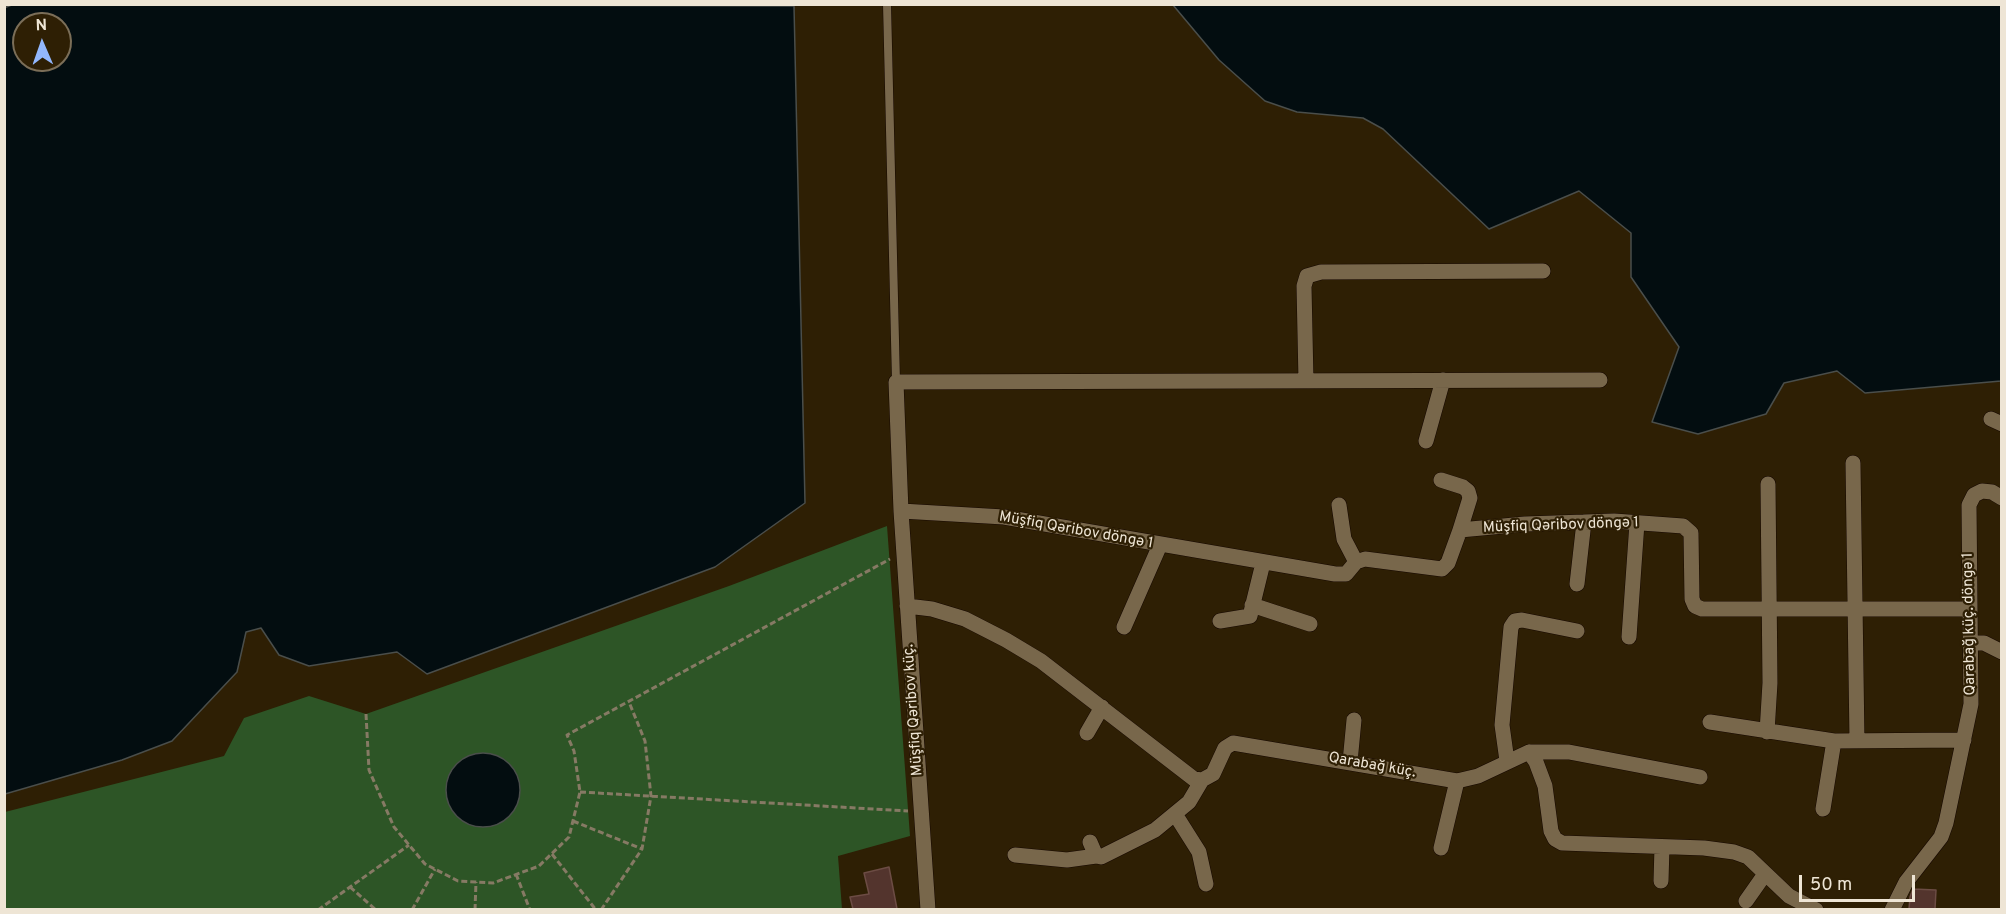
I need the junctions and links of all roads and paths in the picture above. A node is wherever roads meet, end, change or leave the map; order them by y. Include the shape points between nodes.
1 (887, 4) edge
2 (1543, 271) dead end
3 (1600, 380) dead end
4 (1306, 381) junction
5 (1443, 381) junction
6 (896, 382) junction
7 (1426, 441) dead end
8 (1853, 463) dead end
9 (1441, 480) dead end
10 (1768, 484) dead end
11 (2001, 498) edge
12 (1340, 505) dead end
13 (901, 511) junction
14 (1584, 522) junction
15 (1637, 523) junction
16 (1460, 530) junction
17 (1160, 545) junction
18 (890, 559) dead end
19 (1356, 562) junction
20 (1263, 563) junction
21 (1577, 584) dead end
22 (1252, 605) junction
23 (907, 606) junction
24 (1970, 609) junction
25 (1770, 610) junction
26 (1856, 610) junction
27 (1220, 621) dead end
28 (1310, 624) dead end
29 (1124, 627) dead end
30 (1577, 631) dead end
31 (1629, 637) dead end
32 (1971, 643) junction
33 (2001, 652) edge
34 (629, 702) junction
35 (1102, 707) junction
36 (366, 714) dead end
37 (1354, 720) dead end
38 (1710, 722) dead end
39 (1767, 732) junction
40 (1087, 733) dead end
41 (1964, 740) junction
42 (1834, 741) junction
43 (1857, 741) junction
44 (1529, 752) junction
45 (1507, 761) junction
46 (1350, 762) junction
47 (1700, 777) dead end
48 (1202, 780) junction
49 (1457, 781) junction
50 (580, 792) junction
51 (651, 796) junction
52 (1823, 809) dead end
53 (908, 811) dead end
54 (1175, 814) junction
55 (573, 821) junction
56 (409, 845) junction
57 (1662, 847) junction
58 (1441, 848) dead end
59 (642, 849) junction
60 (552, 854) junction
61 (1015, 855) dead end
62 (435, 869) junction
63 (516, 874) junction
64 (1765, 874) junction
65 (1661, 880) dead end
66 (476, 882) junction
67 (1206, 884) dead end
68 (350, 887) junction
69 (1746, 901) dead end
70 (318, 909) edge
71 (376, 909) edge
72 (412, 909) edge
73 (475, 909) edge
74 (530, 909) edge
75 (596, 909) edge
76 (602, 909) edge
77 (928, 909) edge
78 (1816, 909) edge
79 (1892, 909) edge

1 - 6 lane
2 - 4 street via 1321,272 1308,276 1304,286
3 - 5 street
4 - 5 street
4 - 6 street
5 - 7 street
6 - 13 street, Müşfiq Qəribov küç.
8 - 26 street
9 - 16 street via 1468,491 1470,498
10 - 25 street
11 - 24 street, Qarabağ küç. döngə 1 via 1982,491 1974,495 1969,505
12 - 19 street via 1344,539
13 - 17 street, Müşfiq Qəribov döngə 1 via 1004,517
13 - 23 street, Müşfiq Qəribov küç.
14 - 15 street, Müşfiq Qəribov döngə 1
14 - 16 street, Müşfiq Qəribov döngə 1
14 - 21 street
15 - 25 street, Müşfiq Qəribov döngə 1 via 1689,528 1695,606
15 - 31 street
16 - 19 street, Müşfiq Qəribov döngə 1 via 1442,570 1365,559
17 - 20 street, Müşfiq Qəribov döngə 1
17 - 29 street
18 - 34 path
19 - 20 street, Müşfiq Qəribov döngə 1 via 1346,574
20 - 22 street
22 - 27 street via 1250,616
22 - 28 street
23 - 35 street via 965,619 1006,640
23 - 77 street, Müşfiq Qəribov küç.
24 - 26 street, Müşfiq Qəribov döngə 1
24 - 32 street, Qarabağ küç. döngə 1
25 - 26 street, Müşfiq Qəribov döngə 1
25 - 39 street
26 - 43 street
30 - 45 street via 1522,620 1510,627 1502,725
32 - 33 street via 1984,643
32 - 41 street, Qarabağ küç. döngə 1 via 1971,704
34 - 50 path via 567,735 574,752
34 - 51 path via 645,741
35 - 40 street
35 - 48 street via 1187,774
36 - 56 path via 369,770 394,827
37 - 46 street
38 - 39 street
39 - 42 street
41 - 43 street
41 - 79 street, Qarabağ küç. döngə 1 via 1941,837 1906,882
42 - 43 street
42 - 52 street
44 - 45 street, Qarabağ küç.
44 - 47 street via 1569,752
44 - 57 street via 1542,777 1551,831 1562,843
45 - 49 street, Qarabağ küç. via 1478,776
46 - 48 street, Qarabağ küç. via 1233,743 1226,748 1213,774
46 - 49 street, Qarabağ küç.
48 - 54 street via 1189,802
49 - 58 street
50 - 51 path
50 - 55 path
51 - 53 path
51 - 59 path
54 - 61 street via 1155,830 1101,857 1093,849 1067,860
54 - 67 street via 1199,852
55 - 59 path
55 - 60 path via 569,837
56 - 62 path via 425,864
56 - 68 path
57 - 64 street via 1734,852 1748,857
57 - 65 street
59 - 76 path
60 - 63 path via 539,866
60 - 75 path
62 - 66 path via 458,881
62 - 72 path
63 - 66 path via 492,882
63 - 74 path
64 - 69 street
64 - 78 street via 1789,896
66 - 73 path
68 - 70 path
68 - 71 path

